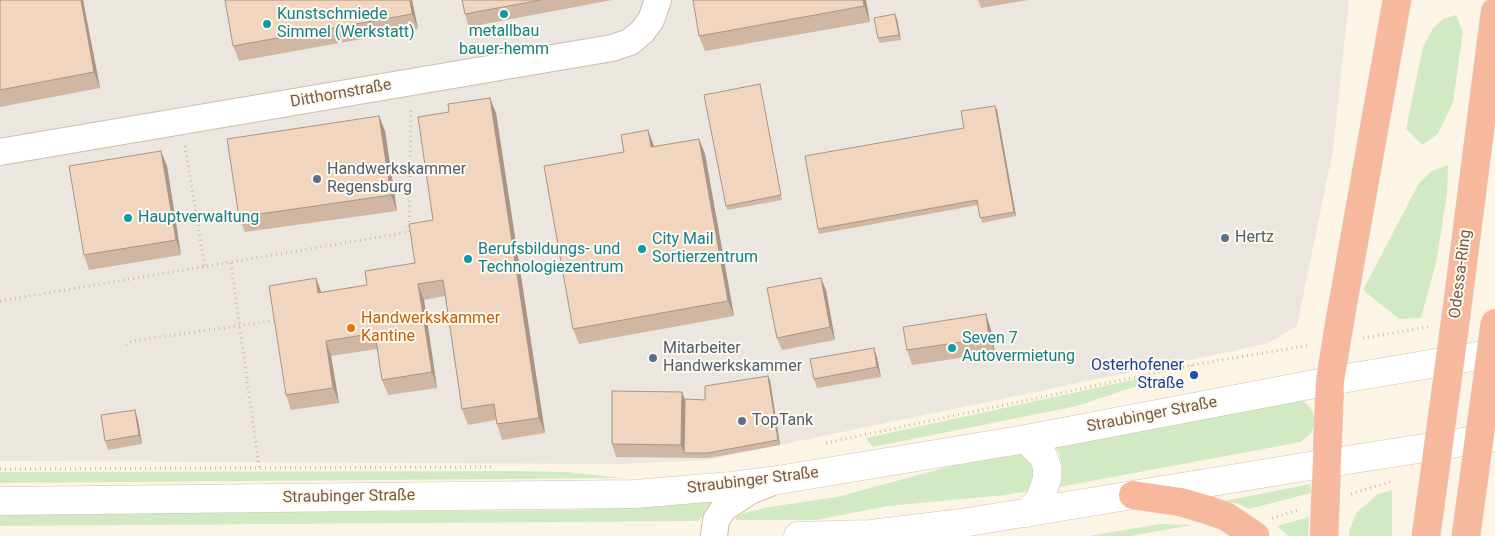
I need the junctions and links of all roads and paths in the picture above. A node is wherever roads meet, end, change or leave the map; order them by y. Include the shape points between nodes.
1 (658, 0) edge
2 (1397, 0) edge
3 (1495, 12) edge
4 (411, 82) junction
5 (181, 120) junction
6 (0, 152) edge
7 (231, 263) junction
8 (205, 268) junction
9 (0, 301) edge
10 (278, 320) edge
11 (1495, 323) edge
12 (1430, 326) dead end
13 (240, 327) junction
14 (1336, 342) junction
15 (126, 345) dead end
16 (1495, 352) edge
17 (1192, 365) junction
18 (1194, 375) dead end
19 (1330, 381) junction
20 (1495, 437) edge
21 (1026, 439) junction
22 (824, 444) dead end
23 (1328, 462) junction
24 (259, 467) junction
25 (498, 467) dead end
26 (0, 469) edge
27 (778, 480) junction
28 (1133, 495) junction
29 (0, 501) edge
30 (1027, 513) junction
31 (714, 536) edge
32 (798, 536) edge
33 (1255, 536) edge
34 (1324, 536) edge
35 (1426, 536) edge
36 (1466, 536) edge

1 - 4 street, Ditthornstraße via 651,20 642,32 630,42 612,48
2 - 14 highway
3 - 35 highway, Odessa-Ring, bridge
4 - 5 street, Ditthornstraße
4 - 7 path via 408,232
5 - 6 street, Ditthornstraße
5 - 8 path
7 - 8 path
7 - 13 path
8 - 9 path
10 - 13 path
11 - 36 highway, bridge
12 - 14 path
13 - 15 path via 132,341
13 - 24 path
14 - 17 path
14 - 19 highway
16 - 19 main road, Straubinger Straße
17 - 18 path
17 - 22 path
19 - 21 main road, Straubinger Straße
19 - 23 highway
20 - 23 main road
21 - 27 main road, Straubinger Straße
21 - 30 main road via 1043,456 1047,467 1047,479 1040,499
23 - 28 main road
23 - 34 highway
24 - 25 path
24 - 26 path
27 - 29 main road, Straubinger Straße via 635,494
27 - 31 street via 750,491 724,508 716,520
28 - 30 main road
28 - 33 highway via 1181,502 1208,510 1227,517
30 - 32 main road via 871,534

